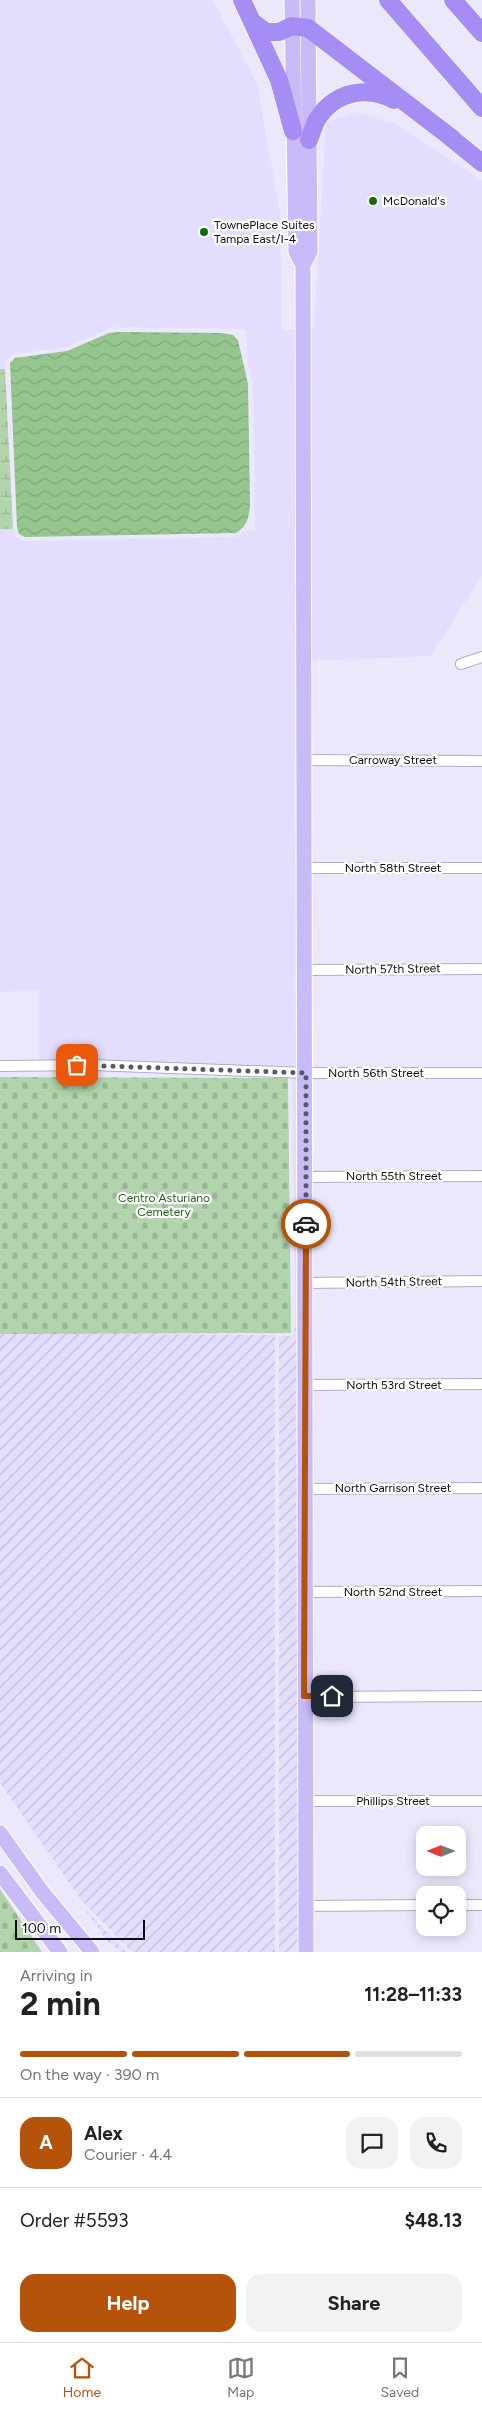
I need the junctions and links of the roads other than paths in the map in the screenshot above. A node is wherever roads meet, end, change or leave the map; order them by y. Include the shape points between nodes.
1 (242, 0) edge
2 (292, 0) edge
3 (308, 0) edge
4 (388, 0) edge
5 (453, 0) edge
6 (254, 23) junction
7 (300, 27) junction
8 (482, 33) edge
9 (482, 108) edge
10 (293, 131) junction
11 (453, 138) junction
12 (309, 140) junction
13 (482, 163) edge
14 (303, 265) junction
15 (482, 657) edge
16 (461, 664) dead end
17 (304, 760) junction
18 (482, 761) edge
19 (304, 868) junction
20 (482, 868) edge
21 (482, 969) edge
22 (305, 970) junction
23 (0, 1066) edge
24 (482, 1072) edge
25 (306, 1073) junction
26 (482, 1176) edge
27 (306, 1177) junction
28 (482, 1281) edge
29 (306, 1284) junction
30 (482, 1384) edge
31 (305, 1385) junction
32 (482, 1488) edge
33 (304, 1489) junction
34 (304, 1592) junction
35 (482, 1592) edge
36 (304, 1696) junction
37 (482, 1696) edge
38 (305, 1801) junction
39 (482, 1801) edge
40 (0, 1833) edge
41 (0, 1873) edge
42 (416, 1905) edge
43 (466, 1905) edge
44 (482, 1905) edge
45 (305, 1906) junction
46 (60, 1952) edge
47 (92, 1952) edge
48 (306, 1952) edge

1 - 6 highway
2 - 7 main road
3 - 7 main road
4 - 9 highway
5 - 8 highway
6 - 7 highway via 266,32
6 - 10 highway via 279,80
7 - 10 main road
7 - 11 highway
7 - 12 main road
10 - 14 main road via 296,252
11 - 12 highway via 379,92 358,92 330,105 318,118
11 - 13 highway
12 - 14 main road via 310,252
14 - 17 main road
15 - 16 street
17 - 18 street, Carroway Street
17 - 19 main road
19 - 20 street, North 58th Street
19 - 22 main road
21 - 22 street, North 57th Street
22 - 25 main road
23 - 25 street, North 56th Street via 92,1065
24 - 25 street, North 56th Street
25 - 27 main road
26 - 27 street, North 55th Street
27 - 29 main road
28 - 29 street, North 54th Street
29 - 31 main road
30 - 31 street, North 53rd Street
31 - 33 main road
32 - 33 street, North Garrison Street
33 - 34 main road
34 - 35 street, North 52nd Street
34 - 36 main road
36 - 37 street
36 - 38 main road
38 - 39 street, Phillips Street
38 - 45 main road
40 - 47 main road
41 - 46 main road
42 - 45 street
43 - 44 street
45 - 48 main road

